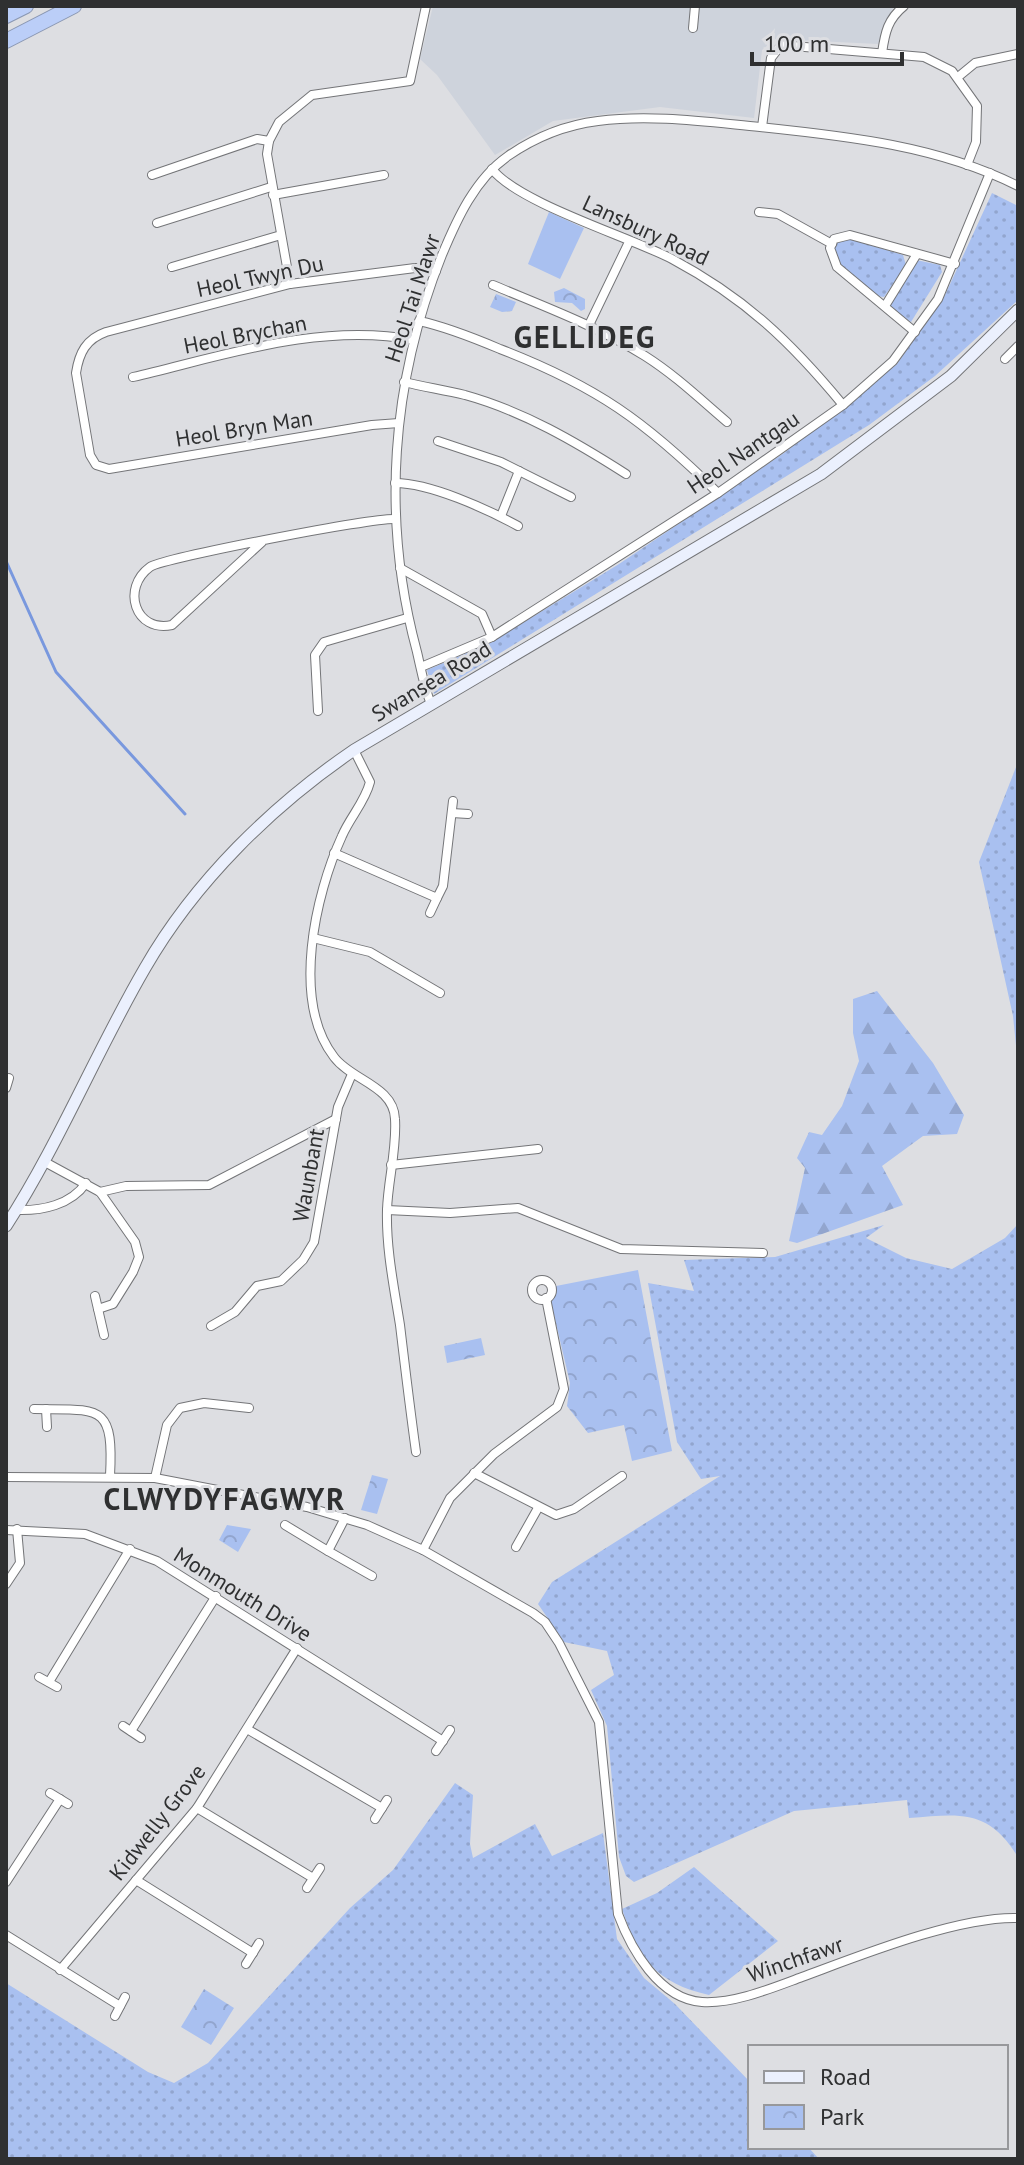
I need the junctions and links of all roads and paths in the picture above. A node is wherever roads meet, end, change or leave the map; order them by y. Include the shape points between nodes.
1 (26, 6) edge
2 (74, 6) edge
3 (426, 6) edge
4 (695, 6) edge
5 (904, 6) edge
6 (6, 16) edge
7 (693, 28) dead end
8 (6, 41) edge
9 (882, 53) junction
10 (1018, 54) edge
11 (958, 77) junction
12 (762, 127) junction
13 (269, 141) junction
14 (967, 165) junction
15 (492, 169) junction
16 (990, 173) junction
17 (152, 175) dead end
18 (384, 175) dead end
19 (1018, 186) edge
20 (272, 191) junction
21 (759, 212) dead end
22 (157, 223) dead end
23 (281, 235) junction
24 (629, 242) junction
25 (832, 244) junction
26 (917, 254) junction
27 (955, 264) junction
28 (172, 267) dead end
29 (436, 271) junction
30 (290, 284) junction
31 (493, 285) dead end
32 (885, 306) junction
33 (1018, 310) edge
34 (419, 321) junction
35 (589, 325) junction
36 (915, 332) junction
37 (414, 340) junction
38 (1018, 346) edge
39 (1005, 359) dead end
40 (133, 377) dead end
41 (404, 382) junction
42 (843, 405) junction
43 (727, 422) dead end
44 (399, 423) junction
45 (438, 441) dead end
46 (96, 465) joint
47 (519, 471) junction
48 (626, 474) dead end
49 (395, 483) junction
50 (718, 493) junction
51 (571, 497) dead end
52 (501, 516) junction
53 (396, 519) junction
54 (518, 526) dead end
55 (262, 542) junction
56 (400, 568) junction
57 (407, 618) junction
58 (492, 637) junction
59 (421, 667) junction
60 (431, 704) junction
61 (318, 711) dead end
62 (354, 750) junction
63 (453, 801) dead end
64 (452, 813) junction
65 (468, 814) dead end
66 (334, 853) junction
67 (437, 898) junction
68 (430, 913) dead end
69 (313, 938) junction
70 (440, 993) dead end
71 (352, 1074) junction
72 (9, 1078) dead end
73 (6, 1088) edge
74 (336, 1119) junction
75 (538, 1149) dead end
76 (43, 1161) junction
77 (391, 1165) junction
78 (86, 1183) junction
79 (100, 1192) junction
80 (16, 1210) junction
81 (387, 1210) junction
82 (6, 1224) edge
83 (763, 1253) dead end
84 (95, 1296) dead end
85 (546, 1298) dead end
86 (98, 1309) junction
87 (211, 1326) dead end
88 (104, 1335) dead end
89 (249, 1408) dead end
90 (34, 1409) dead end
91 (46, 1409) junction
92 (47, 1427) dead end
93 (416, 1452) dead end
94 (474, 1473) junction
95 (110, 1476) junction
96 (622, 1476) dead end
97 (6, 1477) edge
98 (155, 1478) junction
99 (538, 1508) junction
100 (345, 1518) junction
101 (285, 1525) dead end
102 (17, 1529) junction
103 (6, 1530) edge
104 (516, 1547) dead end
105 (130, 1549) junction
106 (423, 1550) junction
107 (328, 1551) junction
108 (372, 1576) dead end
109 (6, 1584) edge
110 (216, 1596) junction
111 (297, 1648) junction
112 (39, 1677) dead end
113 (247, 1729) junction
114 (450, 1730) dead end
115 (141, 1738) dead end
116 (443, 1741) junction
117 (436, 1751) dead end
118 (50, 1793) dead end
119 (387, 1800) dead end
120 (197, 1808) junction
121 (382, 1808) junction
122 (375, 1819) dead end
123 (320, 1868) dead end
124 (313, 1878) junction
125 (136, 1880) junction
126 (6, 1882) edge
127 (307, 1888) dead end
128 (1018, 1918) edge
129 (6, 1935) edge
130 (259, 1943) dead end
131 (253, 1953) junction
132 (246, 1964) dead end
133 (60, 1970) junction
134 (115, 2016) dead end

1 - 6 highway
2 - 8 highway
3 - 13 street via 410,81 312,95 279,122
4 - 7 street
5 - 9 street via 885,29
9 - 11 street via 924,57
9 - 12 street via 781,45 771,58
10 - 11 street via 975,63
11 - 14 street via 977,106 979,123
12 - 14 street, Heol Tai Mawr via 884,144
12 - 15 street, Heol Tai Mawr via 599,121 536,140
13 - 17 street via 257,139
13 - 20 street
14 - 16 street, Heol Tai Mawr
15 - 24 street, Lansbury Road via 509,184
15 - 29 street, Heol Tai Mawr via 463,211
16 - 19 street, Heol Tai Mawr
16 - 27 street, Heol Nantgau
18 - 20 street
20 - 22 street
20 - 23 street
21 - 25 street via 778,214
23 - 28 street
23 - 30 street
24 - 35 street
24 - 42 street, Lansbury Road via 723,288 794,346
25 - 26 street via 850,235
25 - 32 street via 831,259 837,267
26 - 27 street
26 - 32 street
27 - 36 street, Heol Nantgau
29 - 30 street, Heol Twyn Du via 415,268
29 - 34 street, Heol Tai Mawr
30 - 46 street, Heol Twyn Du via 94,336 76,373
31 - 35 street
32 - 36 street
33 - 60 street, Swansea Road via 951,376 821,474
34 - 37 street, Heol Tai Mawr
34 - 50 street via 551,369 614,402 666,441
35 - 43 street via 657,365
36 - 42 street, Heol Nantgau via 893,361
37 - 40 street, Heol Brychan via 291,340
37 - 41 street, Heol Tai Mawr
38 - 39 street
41 - 44 street, Heol Tai Mawr
41 - 48 street via 467,396 527,419
42 - 50 street, Heol Nantgau
44 - 46 street, Heol Bryn Man via 109,469
44 - 49 street, Heol Tai Mawr
45 - 47 street
47 - 51 street
47 - 52 street
49 - 52 street
49 - 53 street, Heol Tai Mawr
50 - 58 street, Heol Nantgau
52 - 54 street
53 - 55 street
53 - 56 street, Heol Tai Mawr
55 - 55 street via 156,563 135,590 141,619 153,626 172,625
56 - 57 street, Heol Tai Mawr
56 - 58 street via 482,614
57 - 59 street, Heol Tai Mawr
57 - 61 street via 324,642 315,655
58 - 59 street, Heol Nantgau
59 - 60 street, Heol Tai Mawr
60 - 62 street, Swansea Road
62 - 66 street via 370,782
62 - 76 street, Swansea Road via 262,823 169,932
63 - 64 street
64 - 65 street
64 - 67 street
66 - 67 street
66 - 69 street
67 - 68 street
69 - 70 street via 370,952
69 - 71 street via 319,1032 339,1064
71 - 74 street, Waunbant
71 - 77 street via 392,1105 396,1118
72 - 73 street
74 - 79 street, Waunbant via 209,1185 126,1186
74 - 87 street, Waunbant via 314,1242 281,1281 257,1286 235,1312
75 - 77 street
76 - 78 street
76 - 80 street, Swansea Road
77 - 81 street
78 - 79 street
78 - 80 street via 77,1196 36,1211
79 - 86 street via 135,1242 139,1257 113,1304
80 - 82 street, Swansea Road
81 - 83 street via 518,1208 621,1249
81 - 93 street
84 - 86 street
85 - 94 street via 564,1389 557,1407
86 - 88 street
89 - 98 street via 204,1403 180,1408 167,1425
90 - 91 street
91 - 92 street
91 - 95 street via 89,1412 108,1425
94 - 99 street
94 - 106 street via 450,1498
95 - 97 street, Winchfawr
95 - 98 street, Winchfawr
96 - 99 street via 574,1509 556,1515
98 - 100 street, Winchfawr
99 - 104 street
100 - 106 street, Winchfawr
100 - 107 street
101 - 107 street
102 - 103 street, Monmouth Drive
102 - 105 street, Monmouth Drive via 85,1534
102 - 109 street via 20,1563
105 - 110 street, Monmouth Drive
105 - 112 street via 53,1685
106 - 128 street, Winchfawr via 545,1622 581,1684 601,1731 618,1914 646,1968 682,1997 702,2002 760,1992 876,1950 982,1921
107 - 108 street
110 - 111 street, Monmouth Drive
110 - 115 street via 127,1729
111 - 113 street, Kidwelly Grove
111 - 116 street, Monmouth Drive
113 - 120 street, Kidwelly Grove
113 - 121 street
114 - 116 street
116 - 117 street
118 - 126 street via 64,1801
119 - 121 street
120 - 124 street
120 - 125 street, Kidwelly Grove
121 - 122 street
123 - 124 street
124 - 127 street
125 - 131 street
125 - 133 street, Kidwelly Grove
129 - 133 street
130 - 131 street
131 - 132 street
133 - 134 street via 123,2002

